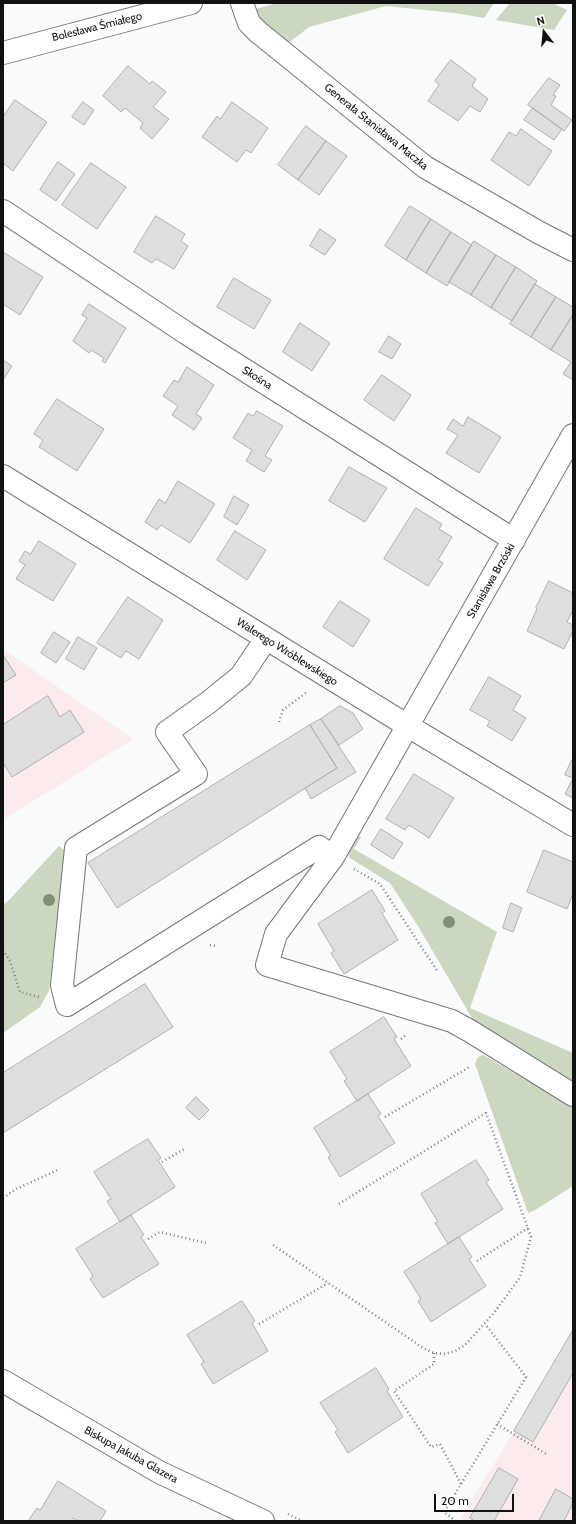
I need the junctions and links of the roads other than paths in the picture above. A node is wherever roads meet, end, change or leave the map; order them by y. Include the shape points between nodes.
1 (191, 3) edge
2 (242, 3) edge
3 (3, 53) edge
4 (3, 211) edge
5 (573, 250) edge
6 (573, 435) edge
7 (3, 476) edge
8 (514, 540) junction
9 (266, 639) junction
10 (408, 726) junction
11 (573, 825) edge
12 (326, 852) junction
13 (573, 1095) edge
14 (3, 1381) edge
15 (263, 1521) edge

1 - 3 street, Bolesława Śmiałego
2 - 5 street, Generała Stanisława Maczka via 249,23 258,32 424,167
4 - 8 street, Skośna via 186,333
6 - 8 street, Stanisława Brzóski
7 - 9 street, Walerego Wróblewskiego
8 - 10 street, Stanisława Brzóski
9 - 10 street, Walerego Wróblewskiego
9 - 12 street via 241,676 167,732 196,774 76,848 62,985 66,1005
10 - 11 street, Walerego Wróblewskiego
10 - 12 street, Stanisława Brzóski via 348,830
12 - 13 street, Stanisława Brzóski via 276,934 267,965 452,1021
14 - 15 street, Biskupa Jakuba Glazera via 159,1472

